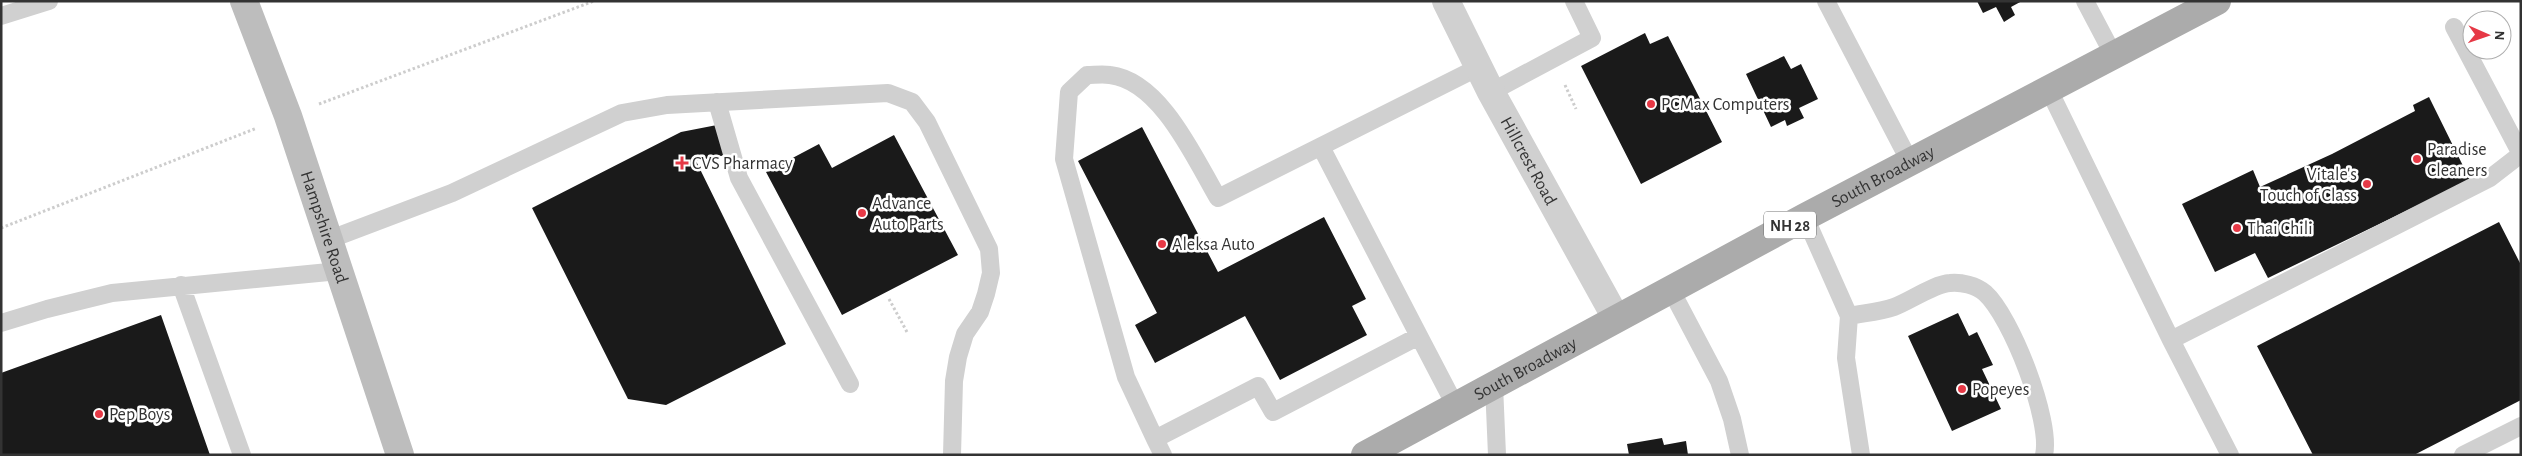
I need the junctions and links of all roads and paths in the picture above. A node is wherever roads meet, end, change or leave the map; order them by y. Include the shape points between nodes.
1 (49, 1) edge
2 (244, 1) edge
3 (594, 1) edge
4 (1446, 1) edge
5 (1574, 1) edge
6 (1826, 1) edge
7 (2085, 1) edge
8 (2217, 1) edge
9 (1, 16) edge
10 (2454, 27) dead end
11 (2114, 56) junction
12 (1478, 67) junction
13 (2049, 90) junction
14 (1491, 92) junction
15 (716, 102) junction
16 (288, 116) junction
17 (1320, 147) junction
18 (2521, 154) edge
19 (1910, 162) junction
20 (1805, 217) junction
21 (1, 228) edge
22 (328, 240) junction
23 (339, 271) junction
24 (181, 285) junction
25 (1671, 290) junction
26 (889, 299) dead end
27 (1849, 316) junction
28 (1616, 318) junction
29 (1, 323) edge
30 (907, 332) dead end
31 (1419, 336) junction
32 (2171, 340) junction
33 (850, 384) dead end
34 (1494, 385) junction
35 (1456, 407) junction
36 (2521, 426) edge
37 (1155, 439) junction
38 (242, 455) edge
39 (400, 455) edge
40 (952, 455) edge
41 (1163, 455) edge
42 (1365, 455) edge
43 (1497, 455) edge
44 (1740, 455) edge
45 (1861, 455) edge
46 (2044, 455) edge
47 (2230, 455) edge
48 (2463, 455) edge

1 - 9 lane
2 - 16 street, Hampshire Road
3 - 16 path
4 - 12 street, Hillcrest Road
5 - 14 lane via 1592,38
6 - 19 lane
7 - 11 lane
8 - 11 main road, South Broadway / NH 28
10 - 18 lane
11 - 13 main road, South Broadway / NH 28
12 - 14 street, Hillcrest Road
12 - 17 lane
13 - 19 main road, South Broadway / NH 28
13 - 32 lane
14 - 28 street, Hillcrest Road
15 - 22 lane via 622,112 452,193
15 - 33 lane via 739,178
15 - 40 lane via 888,93 912,102 927,122 989,249 991,273 980,312 965,334 958,357 954,381
16 - 21 path
16 - 22 street, Hampshire Road
17 - 31 lane
17 - 37 lane via 1218,198 1171,116 1136,85 1111,75 1087,75 1069,92 1064,159 1126,377
18 - 32 lane via 2490,178
19 - 20 main road, South Broadway / NH 28
20 - 25 main road, South Broadway / NH 28
20 - 27 lane
22 - 23 street, Hampshire Road
23 - 24 lane
23 - 39 street, Hampshire Road
24 - 29 lane via 112,294
24 - 38 lane
25 - 28 main road, South Broadway / NH 28
25 - 44 lane via 1719,381
26 - 30 path
27 - 45 lane via 1846,358
27 - 46 lane via 1893,307 1948,283 1969,284 1984,292 2000,310 2029,374 2041,413
28 - 34 main road, South Broadway / NH 28
31 - 35 lane
31 - 37 lane via 1273,412 1258,386
32 - 47 lane
34 - 35 main road, South Broadway / NH 28
34 - 43 lane
35 - 42 main road, South Broadway / NH 28
36 - 48 lane
37 - 41 lane

